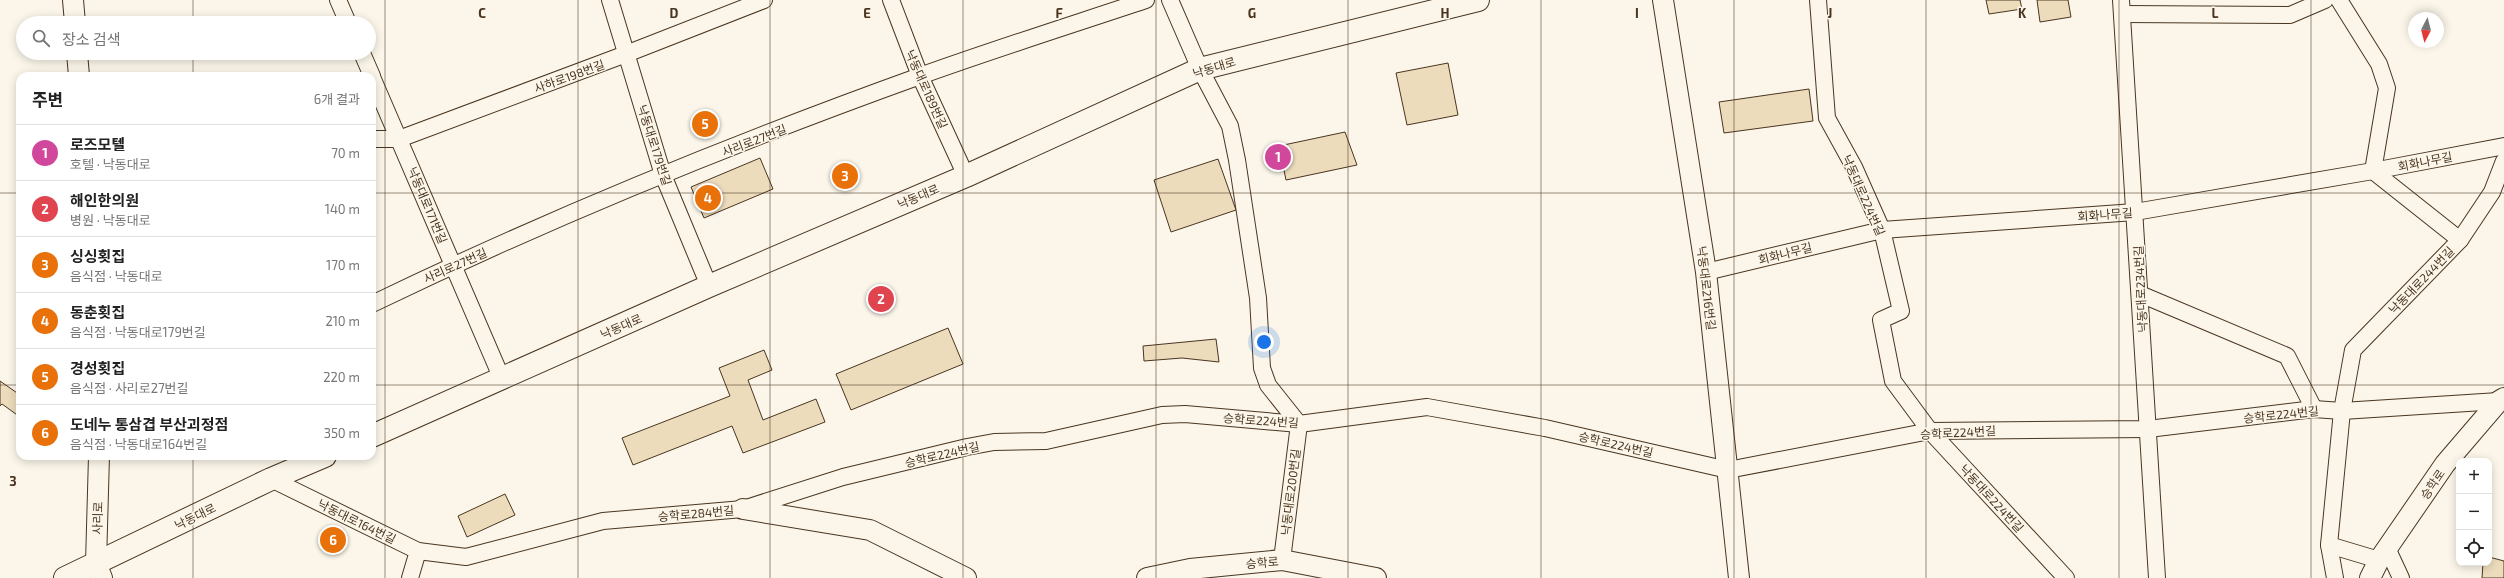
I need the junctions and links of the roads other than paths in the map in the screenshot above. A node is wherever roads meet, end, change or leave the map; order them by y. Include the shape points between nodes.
1 (73, 0) edge
2 (338, 0) edge
3 (610, 0) edge
4 (764, 0) edge
5 (891, 0) edge
6 (1146, 0) edge
7 (1170, 0) edge
8 (1478, 0) edge
9 (1663, 0) edge
10 (1818, 0) edge
11 (2325, 0) edge
12 (2339, 0) edge
13 (2122, 7) edge
14 (74, 16) edge
15 (345, 16) edge
16 (626, 54) junction
17 (78, 60) edge
18 (365, 60) edge
19 (1200, 69) junction
20 (79, 72) edge
21 (370, 72) edge
22 (920, 76) junction
23 (376, 85) edge
24 (376, 139) edge
25 (399, 139) junction
26 (2504, 146) edge
27 (2504, 161) edge
28 (2373, 171) junction
29 (663, 175) junction
30 (966, 176) junction
31 (2135, 212) junction
32 (1882, 230) junction
33 (2460, 240) junction
34 (454, 264) junction
35 (1706, 272) junction
36 (709, 286) junction
37 (2140, 294) junction
38 (376, 302) edge
39 (502, 379) junction
40 (2501, 399) edge
41 (2314, 409) junction
42 (2342, 411) junction
43 (1299, 424) junction
44 (2148, 428) junction
45 (1930, 431) junction
46 (376, 434) edge
47 (99, 460) edge
48 (316, 460) edge
49 (1728, 470) junction
50 (271, 479) junction
51 (743, 509) junction
52 (2329, 545) junction
53 (418, 551) junction
54 (2383, 555) junction
55 (1282, 560) junction
56 (99, 570) edge
57 (65, 578) edge
58 (410, 578) edge
59 (966, 578) edge
60 (1148, 578) edge
61 (1376, 578) edge
62 (1739, 578) edge
63 (2066, 578) edge
64 (2157, 578) edge
65 (2335, 578) edge
66 (2370, 578) edge
67 (2401, 578) edge

1 - 14 street
2 - 15 street
3 - 16 street, 낙동대로179번길
4 - 16 street, 사하로198번길
5 - 22 street, 낙동대로189번길
6 - 22 street, 사리로27번길
7 - 19 street
8 - 19 main road, 낙동대로
9 - 35 street, 낙동대로216번길
10 - 32 street, 낙동대로224번길 via 1826,118 1854,167
11 - 13 street via 2290,15
12 - 28 street via 2379,64 2386,88
13 - 31 street, 낙동대로234번길
16 - 25 street, 사하로198번길
16 - 29 street, 낙동대로179번길
17 - 20 street
18 - 21 street, 낙동대로171번길
19 - 30 main road, 낙동대로
19 - 43 street via 1230,126 1258,298 1262,368 1268,386
22 - 29 street, 사리로27번길
22 - 30 street, 낙동대로189번길
23 - 25 street, 낙동대로171번길
24 - 25 street, 사하로198번길
25 - 34 street, 낙동대로171번길
26 - 28 street, 회화나무길
27 - 33 street via 2492,192
28 - 31 street, 회화나무길
28 - 33 street, 낙동대로244번길
29 - 34 street, 사리로27번길
29 - 36 street, 낙동대로179번길
30 - 36 main road, 낙동대로
31 - 32 street, 회화나무길
31 - 37 street, 낙동대로234번길
32 - 35 street, 회화나무길
32 - 45 street, 낙동대로224번길 via 1901,311 1881,320 1893,380
33 - 42 street, 낙동대로244번길 via 2353,350
34 - 38 street, 사리로27번길
34 - 39 street, 낙동대로171번길
35 - 49 street, 낙동대로216번길
36 - 39 main road, 낙동대로
37 - 41 street via 2287,356
37 - 44 street, 낙동대로234번길
39 - 46 main road, 낙동대로
40 - 42 street, 승학로224번길
40 - 54 street, 승학로 via 2445,464
41 - 42 street, 승학로224번길
41 - 44 street, 승학로224번길
42 - 52 street, 낙동대로244번길
43 - 49 street, 승학로224번길 via 1427,407 1545,428
43 - 51 street, 승학로224번길 via 1185,414 1162,415 1046,441 994,442 967,447 843,477
43 - 55 street, 낙동대로200번길
44 - 45 street, 승학로224번길
44 - 64 street, 낙동대로234번길
45 - 49 street, 승학로224번길
45 - 63 street, 낙동대로224번길
47 - 56 street, 사리로
48 - 50 main road, 낙동대로
49 - 62 street, 낙동대로216번길
50 - 53 street, 낙동대로164번길
50 - 56 main road, 낙동대로
51 - 53 street, 승학로284번길 via 603,521 466,557
51 - 59 street, 승학로284번길 via 870,530
52 - 54 street
52 - 65 street, 낙동대로244번길
53 - 58 street
54 - 66 street, 승학로
54 - 67 street
55 - 60 street, 승학로 via 1190,569
55 - 61 street, 승학로
56 - 57 main road, 낙동대로

